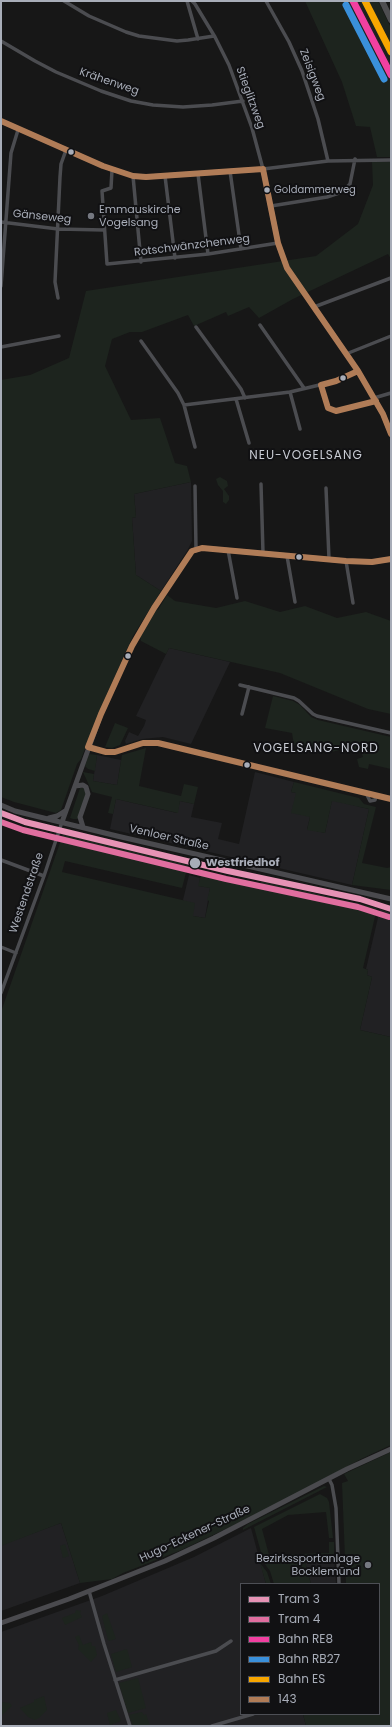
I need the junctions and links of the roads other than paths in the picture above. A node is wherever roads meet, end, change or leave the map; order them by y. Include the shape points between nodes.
1 (64, 1) edge
2 (187, 1) edge
3 (192, 1) edge
4 (266, 1) edge
5 (382, 1) edge
6 (391, 20) edge
7 (214, 36) junction
8 (198, 39) junction
9 (1, 41) edge
10 (243, 101) junction
11 (1, 121) edge
12 (18, 130) junction
13 (66, 150) junction
14 (355, 159) junction
15 (391, 160) edge
16 (328, 161) junction
17 (112, 170) junction
18 (263, 170) junction
19 (230, 172) junction
20 (198, 174) junction
21 (133, 176) junction
22 (165, 176) junction
23 (271, 206) junction
24 (1, 222) edge
25 (7, 222) junction
26 (58, 229) junction
27 (104, 230) junction
28 (278, 243) junction
29 (241, 249) junction
30 (208, 254) junction
31 (175, 258) junction
32 (141, 262) junction
33 (391, 278) edge
34 (1, 286) edge
35 (58, 298) dead end
36 (314, 307) junction
37 (260, 326) dead end
38 (196, 327) dead end
39 (59, 336) dead end
40 (391, 336) edge
41 (141, 341) dead end
42 (1, 347) edge
43 (346, 354) junction
44 (358, 371) junction
45 (304, 388) junction
46 (290, 392) junction
47 (391, 393) edge
48 (245, 398) junction
49 (374, 398) junction
50 (236, 399) junction
51 (184, 405) junction
52 (300, 429) dead end
53 (391, 434) edge
54 (249, 444) dead end
55 (195, 447) dead end
56 (261, 484) dead end
57 (195, 486) dead end
58 (326, 488) dead end
59 (196, 549) junction
60 (228, 550) junction
61 (263, 553) junction
62 (287, 556) junction
63 (330, 559) junction
64 (391, 559) edge
65 (346, 561) junction
66 (237, 598) dead end
67 (295, 602) dead end
68 (353, 603) dead end
69 (240, 685) dead end
70 (249, 687) junction
71 (242, 714) dead end
72 (391, 733) edge
73 (88, 747) junction
74 (79, 770) junction
75 (75, 786) junction
76 (86, 787) junction
77 (366, 793) junction
78 (376, 796) junction
79 (391, 799) edge
80 (1, 805) edge
81 (66, 810) junction
82 (48, 818) junction
83 (62, 822) junction
84 (83, 827) junction
85 (1, 860) edge
86 (44, 876) junction
87 (391, 895) edge
88 (381, 896) junction
89 (391, 899) edge
90 (1, 946) edge
91 (16, 953) junction
92 (1, 993) edge
93 (391, 1449) edge
94 (329, 1479) junction
95 (339, 1583) edge
96 (89, 1591) junction
97 (1, 1623) edge
98 (231, 1641) dead end
99 (115, 1680) junction
100 (250, 1715) edge
101 (130, 1726) edge
102 (212, 1726) edge

1 - 8 street via 89,16 139,36 166,40
2 - 8 street
3 - 7 street, Stieglitzweg
4 - 16 street, Zeisigweg via 302,71 318,119
5 - 6 highway
7 - 8 street
7 - 10 street, Stieglitzweg
9 - 10 street, Krähenweg via 56,72 131,101 183,107
10 - 18 street, Stieglitzweg
11 - 12 street
12 - 13 street
12 - 25 street via 11,153
13 - 17 street
13 - 26 street via 60,170
14 - 15 street
14 - 16 street
14 - 23 street via 352,179 342,192 327,197
16 - 18 street
17 - 21 street
17 - 27 street via 111,188 102,191
18 - 19 street
18 - 23 street
19 - 20 street
19 - 29 street
20 - 22 street
20 - 30 street
21 - 22 street
21 - 32 street
22 - 31 street
23 - 28 street
24 - 25 street, Gänseweg
25 - 26 street, Gänseweg
25 - 34 street
26 - 27 street, Gänseweg
26 - 35 street via 55,282
27 - 32 street, Rotschwänzchenweg via 107,264
28 - 29 street, Rotschwänzchenweg
28 - 36 street via 287,268
29 - 30 street, Rotschwänzchenweg
30 - 31 street, Rotschwänzchenweg
31 - 32 street, Rotschwänzchenweg
33 - 36 street
36 - 43 street
37 - 45 street
38 - 48 street via 241,388
39 - 42 street
40 - 43 street
41 - 51 street
43 - 44 street
44 - 45 street via 336,381
44 - 49 street
45 - 46 street
46 - 48 street
46 - 52 street
47 - 49 street
48 - 50 street
49 - 53 street
50 - 51 street
50 - 54 street
51 - 55 street
56 - 61 street
57 - 59 street
58 - 63 street
59 - 60 street
59 - 73 street via 173,578 135,640
60 - 61 street
60 - 66 street
61 - 62 street
62 - 63 street
62 - 67 street
63 - 65 street
64 - 65 street via 372,562
65 - 68 street
69 - 70 street
70 - 71 street
70 - 72 street via 294,698 313,714
73 - 74 street
73 - 77 street via 115,752 143,743 158,743
74 - 75 street
74 - 76 street
75 - 76 street
75 - 81 street
76 - 84 street via 88,798 80,817
77 - 78 street
77 - 78 street via 370,801 375,800
78 - 79 street
80 - 82 street, Venloer Straße via 15,811
81 - 82 street
81 - 83 street
82 - 83 street, Venloer Straße
83 - 84 street, Venloer Straße
83 - 86 street, Westendstraße
84 - 88 street, Venloer Straße
85 - 86 street
86 - 91 street, Westendstraße
87 - 88 street, Venloer Straße
88 - 89 street, Venloer Straße
90 - 91 street
91 - 92 street, Westendstraße
93 - 94 street, Hugo-Eckener-Straße
94 - 95 street via 336,1508
94 - 96 street, Hugo-Eckener-Straße via 214,1538
96 - 97 street, Hugo-Eckener-Straße
96 - 99 street
98 - 99 street via 216,1651
99 - 101 street
100 - 102 street

